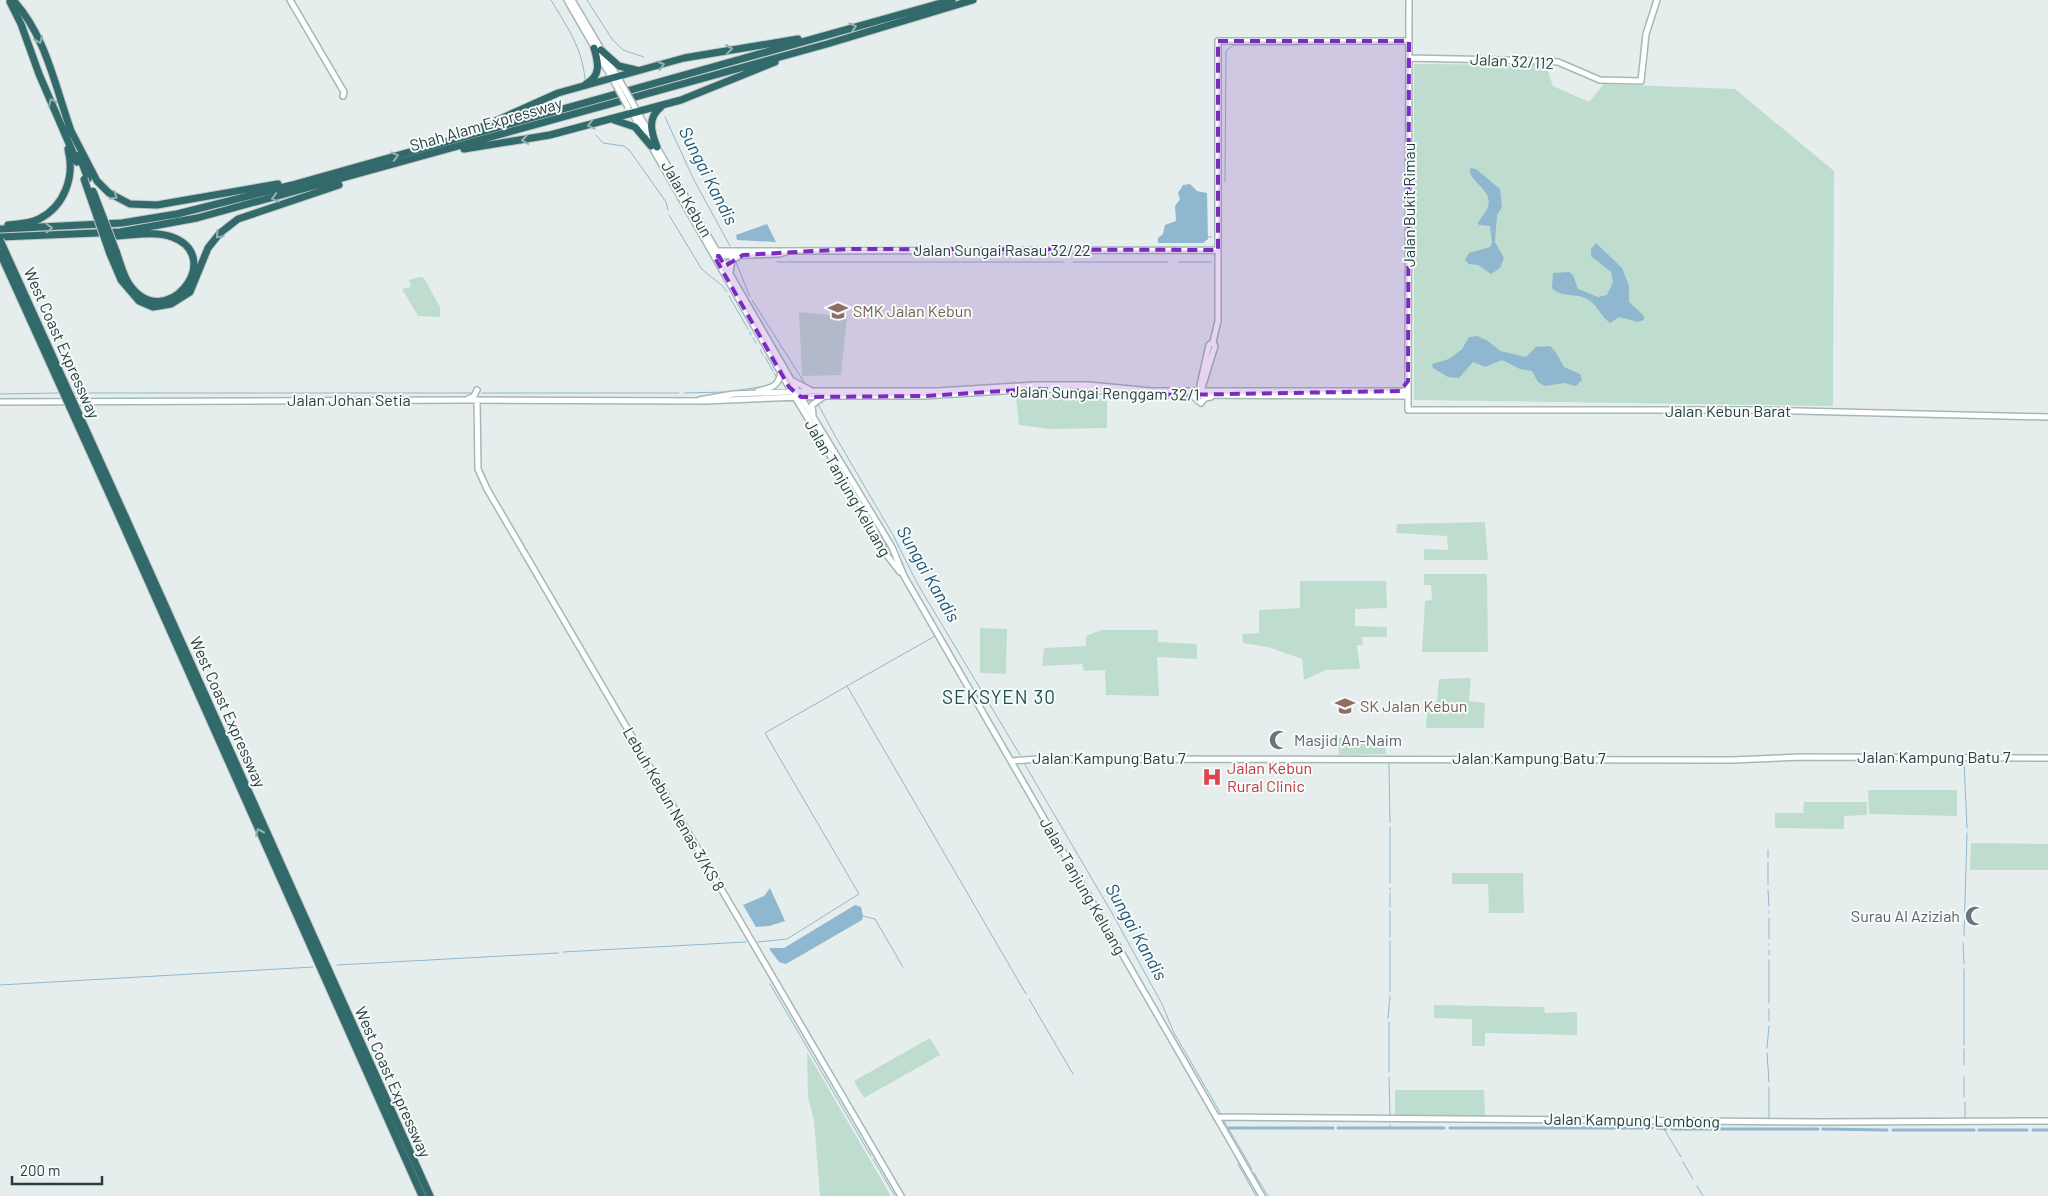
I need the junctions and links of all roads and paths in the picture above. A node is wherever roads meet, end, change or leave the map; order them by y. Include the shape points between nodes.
1 (290, 0) edge
2 (567, 0) edge
3 (572, 0) edge
4 (952, 0) edge
5 (974, 0) edge
6 (1409, 0) edge
7 (1657, 0) edge
8 (10, 1) edge
9 (833, 32) junction
10 (1409, 41) junction
11 (827, 44) junction
12 (598, 49) junction
13 (1409, 58) junction
14 (640, 70) junction
15 (617, 81) junction
16 (582, 87) junction
17 (343, 96) dead end
18 (669, 104) junction
19 (632, 109) junction
20 (59, 118) junction
21 (608, 120) junction
22 (69, 127) junction
23 (435, 144) junction
24 (654, 146) junction
25 (409, 160) junction
26 (355, 167) junction
27 (86, 179) junction
28 (0, 225) edge
29 (0, 229) edge
30 (0, 238) edge
31 (712, 242) junction
32 (733, 250) junction
33 (1218, 250) junction
34 (113, 252) junction
35 (786, 252) junction
36 (0, 253) edge
37 (715, 254) junction
38 (743, 255) junction
39 (731, 276) junction
40 (781, 373) junction
41 (1204, 378) junction
42 (791, 379) junction
43 (1408, 381) junction
44 (814, 391) junction
45 (956, 391) junction
46 (1201, 391) junction
47 (1217, 391) junction
48 (1400, 391) junction
49 (1189, 393) junction
50 (1317, 393) junction
51 (1408, 393) junction
52 (738, 394) junction
53 (800, 394) junction
54 (1364, 394) junction
55 (793, 395) junction
56 (824, 396) junction
57 (466, 400) junction
58 (477, 400) junction
59 (487, 400) junction
60 (698, 400) junction
61 (0, 402) edge
62 (1408, 410) joint
63 (477, 414) junction
64 (813, 416) junction
65 (2048, 417) edge
66 (122, 517) junction
67 (886, 537) junction
68 (880, 541) junction
69 (904, 576) junction
70 (2048, 758) edge
71 (1011, 761) junction
72 (1216, 1117) junction
73 (2048, 1122) edge
74 (422, 1196) edge
75 (430, 1196) edge
76 (901, 1196) edge
77 (1262, 1196) edge

1 - 17 main road via 344,92
2 - 12 main road, Jalan Kebun
3 - 12 main road, Jalan Kebun
9 -> 4 highway, Shah Alam Expressway
5 - 11 highway, Shah Alam Expressway
6 - 10 main road, Jalan Bukit Rimau
7 - 13 main road, Jalan 32/112 via 1646,34 1641,81 1600,80 1555,61
20 -> 8 highway
8 -> 22 highway via 26,15 36,33
14 -> 9 highway via 704,53
9 - 23 highway, Shah Alam Expressway
10 - 13 main road, Jalan Bukit Rimau
10 - 33 main road, Jalan Sungai Renggam 32/1 via 1218,41
11 - 18 highway
11 - 25 highway, Shah Alam Expressway
12 - 14 highway via 619,66
12 - 15 main road, Jalan Kebun
12 - 16 highway via 598,68 592,81
13 - 43 main road, Jalan Bukit Rimau
14 - 15 highway
15 - 16 highway
15 - 19 main road, Jalan Kebun, bridge
16 - 23 highway via 544,98 489,124
18 - 19 highway
18 - 24 highway via 657,110 652,120
19 - 21 highway
19 - 24 main road, Jalan Kebun
20 - 27 highway
20 - 28 highway via 71,166 64,194 40,219
21 - 24 highway via 623,121 635,127
21 -> 25 highway via 550,135
22 -> 26 highway via 97,181 108,193 130,204 156,204 238,192
22 - 27 highway
26 -> 23 highway, Shah Alam Expressway
24 - 31 main road, Jalan Kebun
24 - 37 main road, Jalan Kebun
25 -> 30 highway, Shah Alam Expressway via 155,227
25 -> 34 highway via 238,218 208,248 190,292 170,304 152,307 139,301 121,280
29 -> 26 highway, Shah Alam Expressway via 122,223 177,214
27 - 34 highway, bridge
30 - 34 highway via 165,235 179,241 188,251 193,261 193,274 184,291 177,296 152,300 130,285
30 - 66 highway, West Coast Expressway, bridge
31 - 32 main road via 720,248
31 - 37 main road, Jalan Kebun
32 - 35 main road, Jalan Sungai Rasau 32/22
32 - 37 main road, Jalan Sungai Rasau 32/22
33 - 35 main road, Jalan Sungai Rasau 32/22 via 850,249
33 - 41 main road, Jalan Sungai Renggam 32/1 via 1218,321 1215,346
35 - 38 main road, Jalan Sungai Rasau 32/22
36 - 66 highway, West Coast Expressway, bridge
37 - 38 main road, Jalan Sungai Rasau 32/22
37 - 39 main road, Jalan Kebun
37 - 40 main road, Jalan Kebun
38 - 39 main road via 732,260
39 - 42 main road, Jalan Kebun
40 - 52 main road via 779,382 772,388
40 - 55 main road, Jalan Kebun
41 - 46 main road, Jalan Sungai Renggam 32/1
41 - 47 main road
41 - 49 main road
42 - 44 main road
42 - 53 main road, Jalan Kebun
43 - 48 main road
43 - 51 main road, Jalan Bukit Rimau
44 - 45 main road, Jalan Sungai Renggam 32/1
44 - 53 main road, Jalan Sungai Renggam 32/1
45 - 49 main road, Jalan Sungai Renggam 32/1 via 1061,384
45 - 56 main road, Jalan Sungai Renggam 32/1 via 924,396
46 - 47 main road, Jalan Sungai Renggam 32/1
46 - 49 main road, Jalan Sungai Renggam 32/1
47 - 50 main road, Jalan Sungai Renggam 32/1
48 - 51 main road, Jalan Sungai Renggam 32/1
48 - 54 main road, Jalan Sungai Renggam 32/1
49 - 50 main road, Jalan Sungai Renggam 32/1
50 - 54 main road, Jalan Sungai Renggam 32/1
51 - 54 main road, Jalan Sungai Renggam 32/1
51 - 62 main road, Jalan Bukit Rimau
52 - 55 main road, Jalan Johan Setia
52 - 60 main road, Jalan Johan Setia
53 - 55 main road, Jalan Sungai Renggam 32/1
53 - 56 main road, Jalan Sungai Renggam 32/1
53 - 64 main road, Jalan Tanjung Keluang
55 - 60 main road, Jalan Johan Setia
55 - 68 main road, Jalan Tanjung Keluang
56 - 64 main road via 812,405
57 - 58 main road, Jalan Johan Setia
57 - 59 main road via 477,390
57 - 61 main road, Jalan Johan Setia
57 - 63 main road via 473,404
58 - 59 main road, Jalan Johan Setia
58 - 63 main road, Lebuh Kebun Nenas 3/KS 8
59 - 60 main road, Jalan Johan Setia
59 - 63 main road
62 - 65 main road, Jalan Kebun Barat via 1755,410
63 - 76 main road, Lebuh Kebun Nenas 3/KS 8 via 478,469 487,489
64 - 67 main road, Jalan Tanjung Keluang
74 -> 66 highway, West Coast Expressway
66 - 75 highway, West Coast Expressway
67 - 68 main road via 890,551
67 - 69 main road, Jalan Tanjung Keluang
68 - 69 main road, Jalan Tanjung Keluang
69 - 71 main road, Jalan Tanjung Keluang
70 - 71 main road, Jalan Kampung Batu 7 via 1209,757
71 - 72 main road, Jalan Tanjung Keluang
72 - 73 main road, Jalan Kampung Lombong
72 - 77 main road, Jalan Tanjung Keluang

